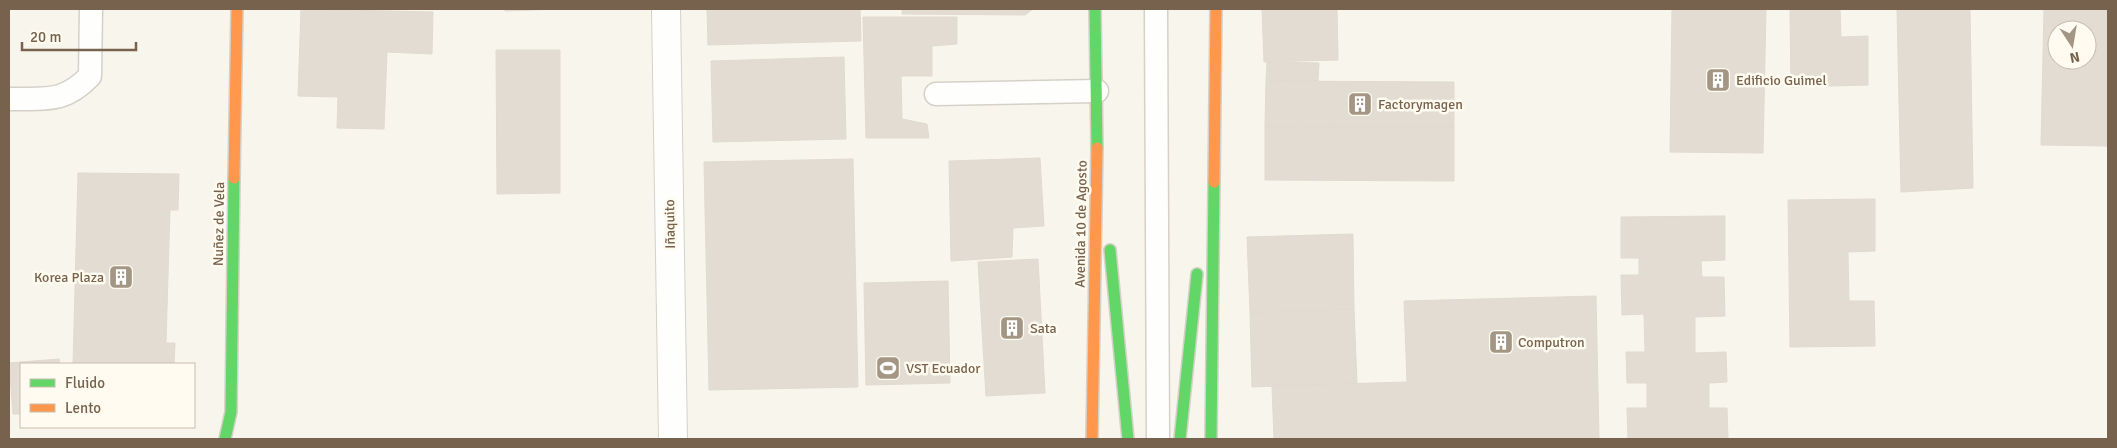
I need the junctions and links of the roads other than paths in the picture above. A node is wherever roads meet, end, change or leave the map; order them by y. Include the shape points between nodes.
1 (91, 9) edge
2 (237, 9) edge
3 (666, 9) edge
4 (1094, 9) edge
5 (1156, 9) edge
6 (1216, 9) edge
7 (936, 94) dead end
8 (9, 99) edge
9 (1097, 101) junction
10 (1215, 103) junction
11 (1108, 221) dead end
12 (1202, 232) dead end
13 (1110, 241) dead end
14 (1198, 261) dead end
15 (225, 439) edge
16 (673, 439) edge
17 (1092, 439) edge
18 (1128, 439) edge
19 (1158, 439) edge
20 (1180, 439) edge
21 (1211, 439) edge

1 - 8 lane via 90,76 64,97
2 - 15 main road, Nuñez de Vela via 231,412
3 - 16 street, Iñaquito
4 - 9 main road, Avenida 10 de Agosto
5 - 19 lane
6 - 10 main road
7 - 9 lane
9 - 11 main road
9 - 17 main road, Avenida 10 de Agosto
10 - 12 main road
10 - 21 main road
13 - 18 main road
14 - 20 main road

